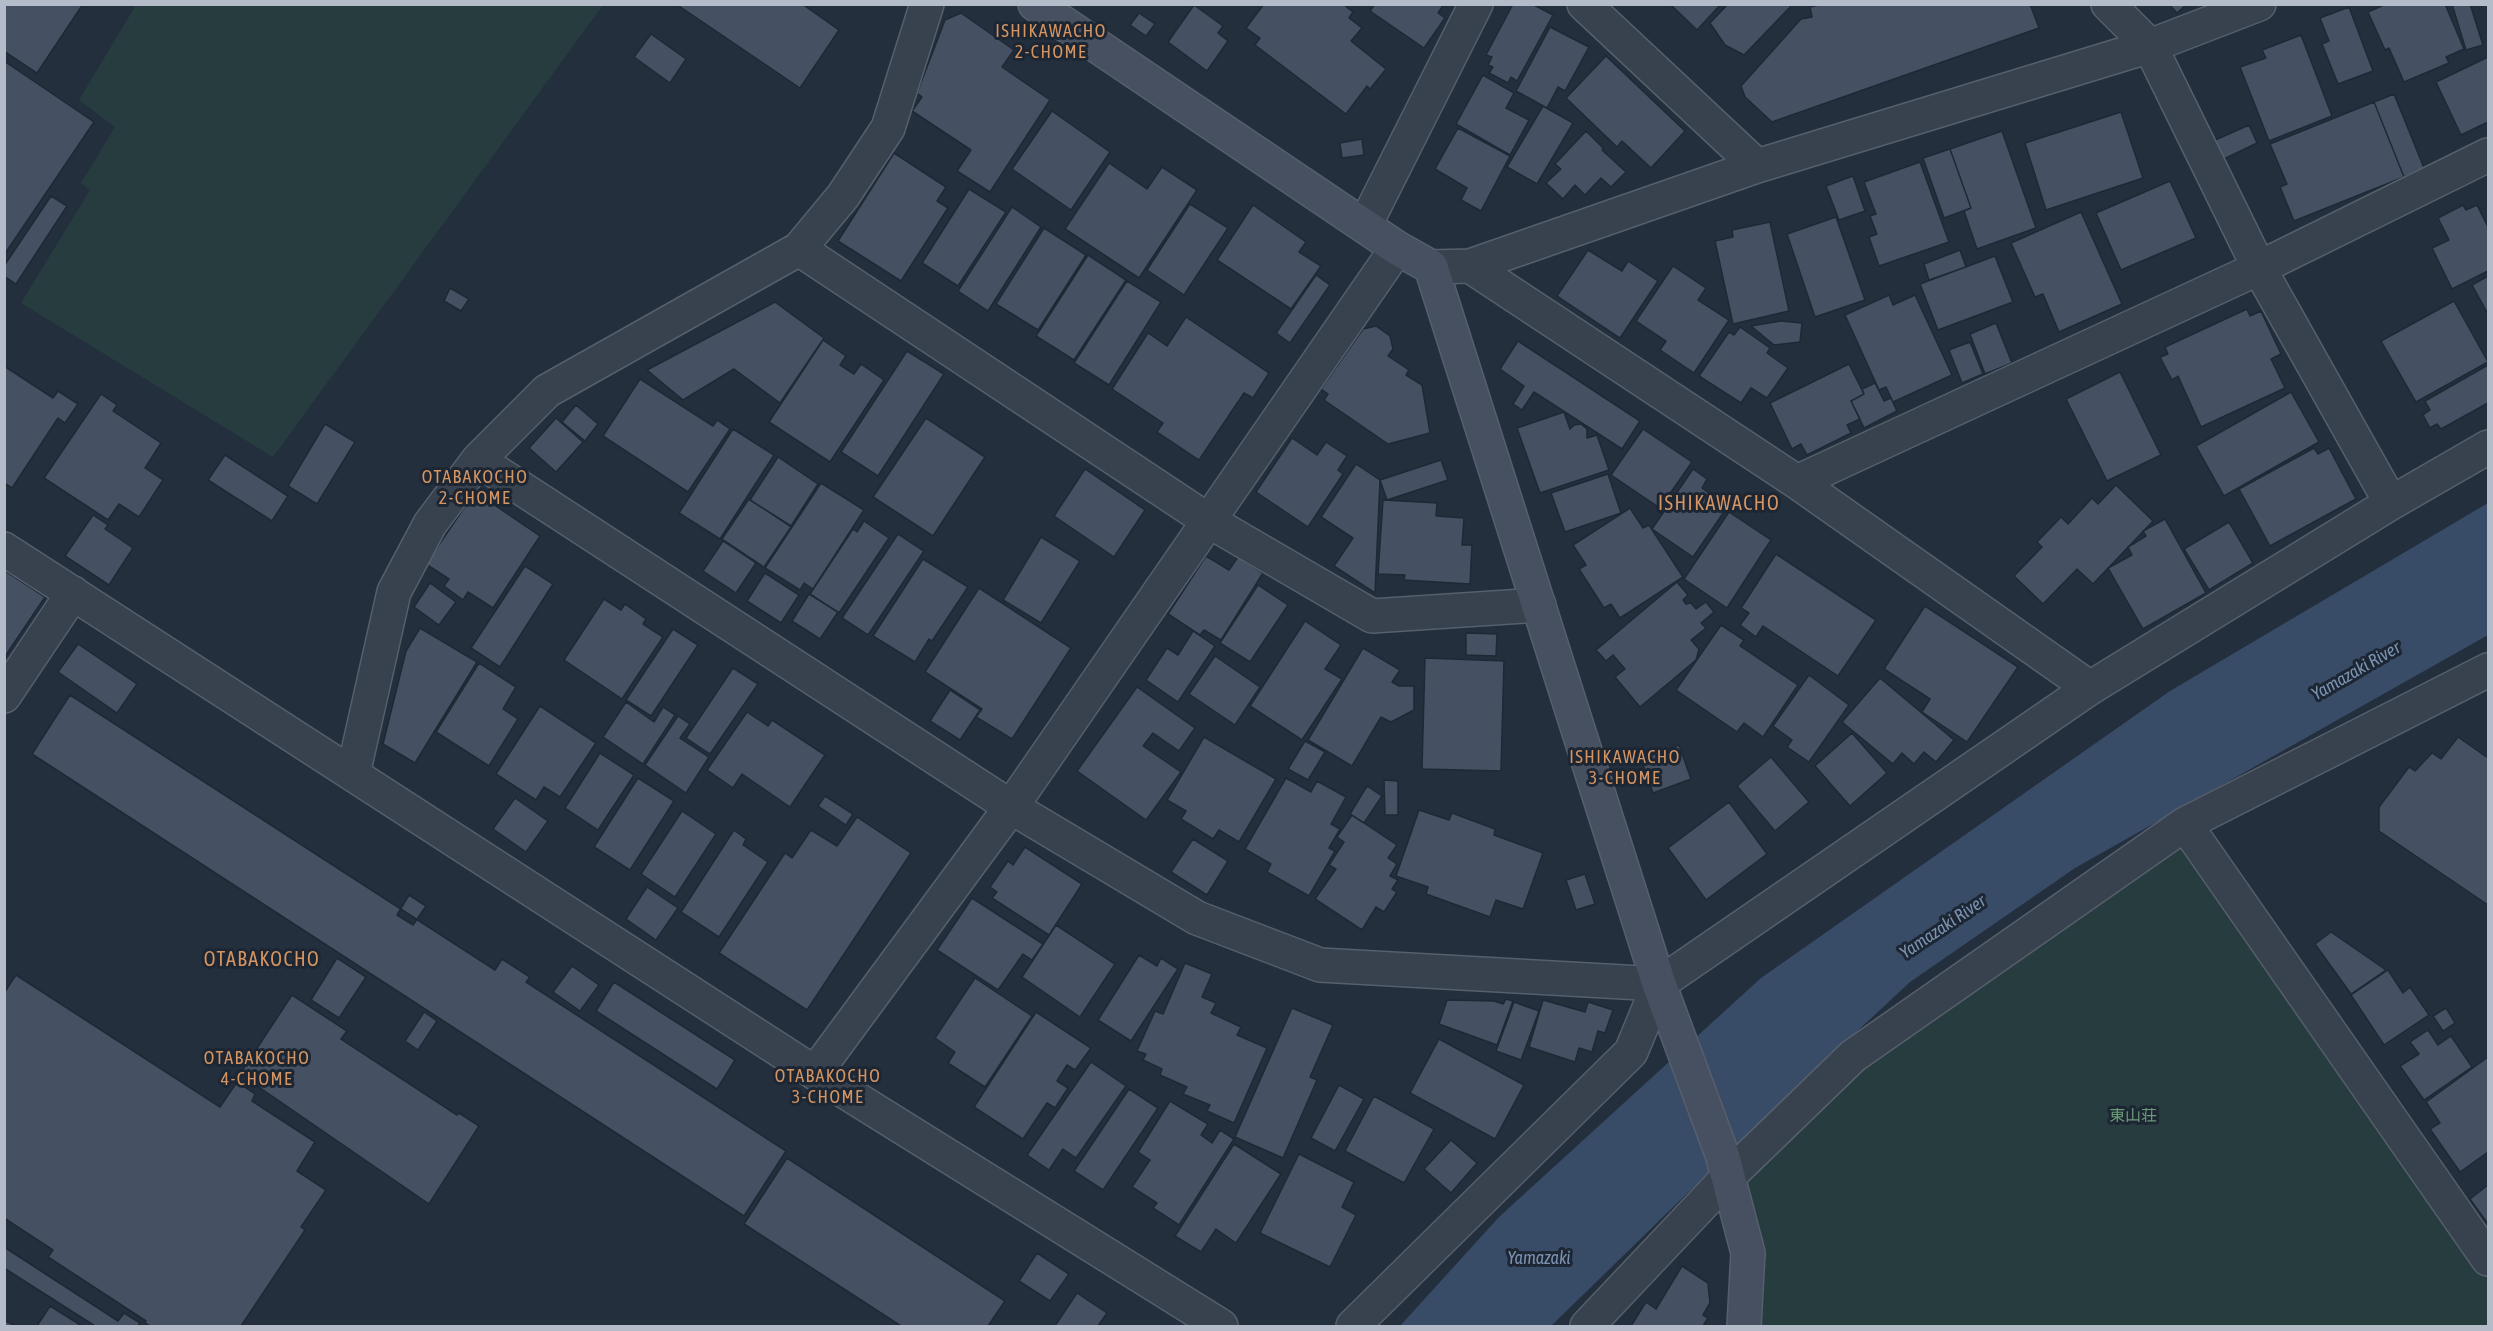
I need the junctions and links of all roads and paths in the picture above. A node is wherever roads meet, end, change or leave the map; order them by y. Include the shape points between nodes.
1 (927, 4) edge
2 (1035, 4) edge
3 (1476, 4) edge
4 (1584, 4) edge
5 (2108, 4) edge
6 (2259, 4) edge
7 (2150, 46) junction
8 (2488, 155) edge
9 (1757, 166) junction
10 (1365, 225) junction
11 (1397, 248) junction
12 (799, 249) junction
13 (1470, 266) junction
14 (1431, 267) junction
15 (2259, 268) junction
16 (2488, 447) edge
17 (478, 460) junction
18 (1797, 482) junction
19 (2391, 503) junction
20 (1209, 520) junction
21 (4, 549) edge
22 (73, 593) junction
23 (1539, 605) junction
24 (2488, 670) edge
25 (2090, 688) junction
26 (4, 696) edge
27 (352, 774) junction
28 (1011, 807) junction
29 (2185, 824) junction
30 (1659, 984) junction
31 (815, 1073) junction
32 (1725, 1166) junction
33 (2488, 1259) edge
34 (1221, 1326) edge
35 (1353, 1326) edge
36 (1587, 1326) edge
37 (1744, 1326) edge

1 - 12 street via 888,128 843,196
2 - 10 street
3 - 10 street
4 - 9 street
5 - 7 street
6 - 7 street
7 - 9 street
7 - 15 street
8 - 15 street
9 - 13 street
10 - 11 street
11 - 14 street
11 - 20 street
12 - 17 street via 546,391
12 - 20 street
13 - 14 street
13 - 18 street
14 - 23 street
15 - 18 street
15 - 19 street
16 - 19 street
17 - 27 street via 430,524 394,592
17 - 28 street
18 - 25 street
19 - 25 street
20 - 23 street via 1372,616
20 - 28 street
21 - 22 street
22 - 26 street
22 - 27 street
23 - 30 street
24 - 29 street
25 - 30 street
27 - 31 street
28 - 30 street via 1197,918 1320,965
28 - 31 street
29 - 32 street via 1853,1056
29 - 33 street
30 - 32 street
30 - 35 street via 1631,1052
31 - 34 street
32 - 36 street
32 - 37 street via 1748,1253

